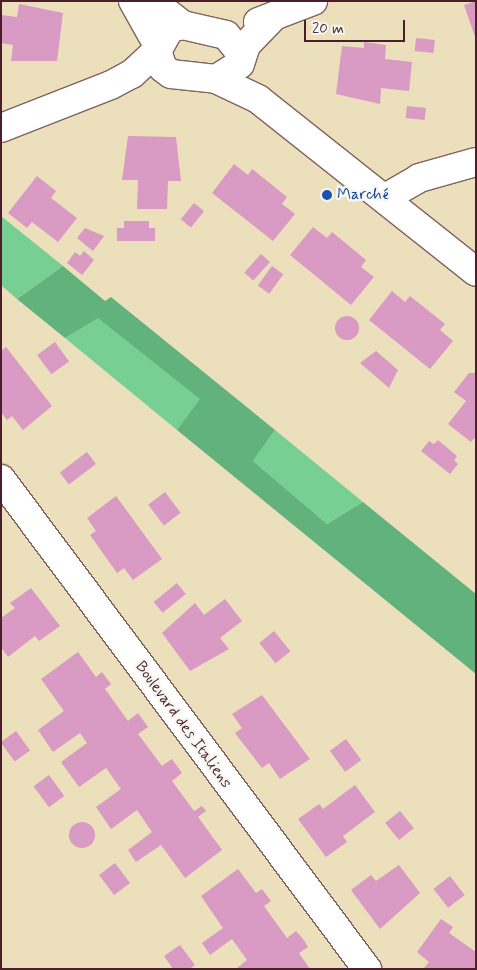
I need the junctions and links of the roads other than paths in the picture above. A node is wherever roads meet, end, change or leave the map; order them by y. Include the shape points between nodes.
1 (133, 1) edge
2 (152, 1) edge
3 (312, 1) edge
4 (183, 25) junction
5 (236, 51) junction
6 (159, 55) junction
7 (216, 79) junction
8 (258, 99) junction
9 (1, 128) edge
10 (476, 162) edge
11 (385, 198) junction
12 (476, 272) edge
13 (1, 479) edge
14 (367, 969) edge

1 - 6 street
2 - 4 street
3 - 5 street via 274,16
4 - 5 street
4 - 6 street via 170,28
5 - 7 street
5 - 8 street
6 - 7 street via 171,74
6 - 9 street via 132,74
7 - 8 street
8 - 11 street
10 - 11 street via 419,178
11 - 12 street
13 - 14 street, Boulevard des Italiens

